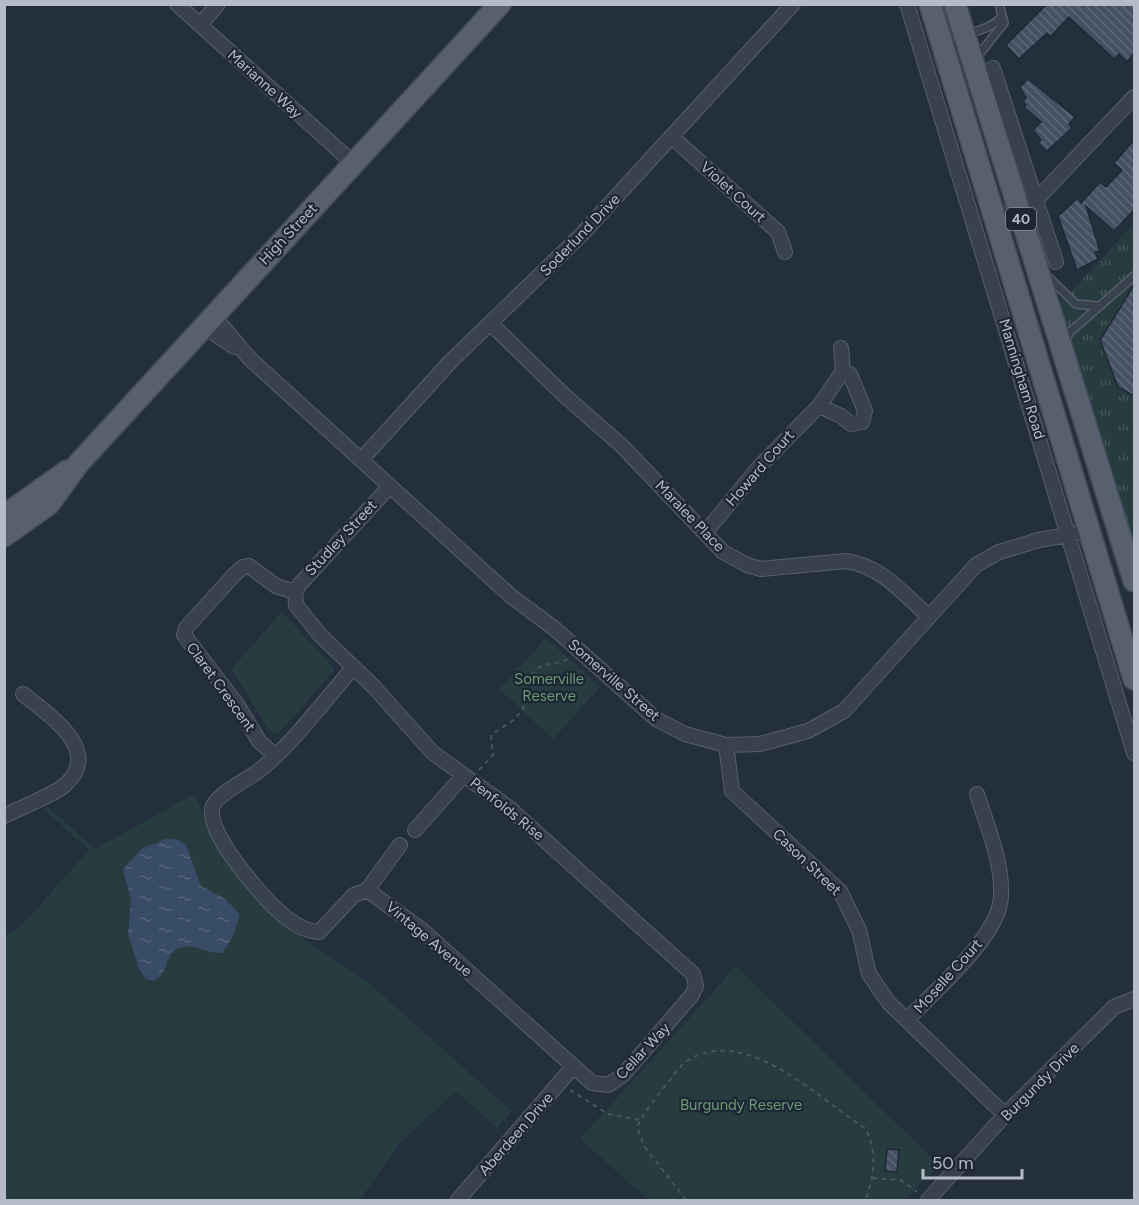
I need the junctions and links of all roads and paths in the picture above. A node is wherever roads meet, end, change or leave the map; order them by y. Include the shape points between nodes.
1 (177, 4) edge
2 (218, 4) edge
3 (500, 4) edge
4 (793, 4) edge
5 (907, 4) edge
6 (930, 4) edge
7 (955, 4) edge
8 (999, 4) edge
9 (1002, 16) junction
10 (200, 25) junction
11 (964, 35) junction
12 (949, 63) junction
13 (984, 68) junction
14 (1134, 97) edge
15 (672, 137) junction
16 (353, 163) junction
17 (1027, 205) junction
18 (996, 218) junction
19 (785, 252) dead end
20 (1046, 264) junction
21 (1134, 276) edge
22 (1098, 306) junction
23 (208, 320) junction
24 (490, 323) junction
25 (1062, 347) junction
26 (842, 348) dead end
27 (843, 370) junction
28 (819, 406) junction
29 (361, 460) junction
30 (390, 486) junction
31 (1115, 515) junction
32 (1065, 522) junction
33 (1088, 522) junction
34 (6, 528) edge
35 (705, 533) junction
36 (1069, 536) junction
37 (1039, 540) junction
38 (1134, 581) edge
39 (295, 592) junction
40 (928, 616) junction
41 (579, 649) junction
42 (354, 668) junction
43 (1134, 679) edge
44 (23, 694) dead end
45 (726, 745) junction
46 (1134, 753) edge
47 (274, 755) junction
48 (467, 777) junction
49 (977, 794) dead end
50 (4, 816) edge
51 (416, 830) dead end
52 (400, 845) dead end
53 (367, 890) junction
54 (696, 979) joint
55 (1134, 999) edge
56 (908, 1020) junction
57 (573, 1067) junction
58 (560, 1083) junction
59 (1005, 1115) junction
60 (640, 1120) junction
61 (872, 1178) junction
62 (923, 1196) edge
63 (458, 1200) edge
64 (686, 1200) edge
65 (865, 1200) edge

1 - 10 street, Marianne Way
2 - 10 street
3 - 16 main road, High Street
4 - 15 street, Soderlund Drive
5 - 32 street, Manningham Road
6 - 12 main road, Manningham Road / 40
7 - 11 main road, 40
8 - 9 lane
9 - 11 lane via 991,26
9 - 13 lane via 1002,27 977,56
10 - 16 street, Marianne Way
11 - 12 lane via 954,47
11 - 13 main road, 40
12 - 18 main road, Manningham Road / 40
13 - 17 main road, 40
14 - 17 street
15 - 19 street, Violet Court via 778,231
15 - 24 street, Soderlund Drive via 582,234
16 - 23 main road, High Street
17 - 18 street
17 - 20 main road, 40
18 - 33 main road, Manningham Road / 40
20 - 22 lane via 1076,304
20 - 25 main road, 40
21 - 22 lane
22 - 25 lane via 1068,333
23 - 29 street, Somerville Street
23 - 34 main road, High Street via 78,464 49,504
24 - 29 street, Soderlund Drive
24 - 35 street, Maralee Place via 622,446
25 - 31 main road, 40
26 - 27 street
27 - 28 street, Howard Court
27 - 28 street via 850,374 865,411 862,422 851,424
28 - 35 street, Howard Court via 759,467
29 - 30 street, Somerville Street
30 - 39 street, Studley Street
30 - 41 street, Somerville Street via 512,597
31 - 33 main road
31 - 38 main road, 40
32 - 33 street, Somerville Street
32 - 36 street, Manningham Road
32 - 37 street, Somerville Street
33 - 36 street, Somerville Street
33 - 43 main road, Manningham Road / 40
35 - 40 street, Maralee Place via 723,552 761,569 846,561 871,567
36 - 37 street, Somerville Street
36 - 46 street, Manningham Road
37 - 40 street, Somerville Street via 999,552 976,565
39 - 42 street, Penfolds Rise via 297,605 321,636
39 - 47 street, Claret Crescent via 276,586 255,569 243,567 186,628 184,635 236,703 259,741
40 - 45 street, Somerville Street via 844,711 808,731 760,744
41 - 45 street, Somerville Street via 656,719 686,734
41 - 48 path via 563,663 543,665 534,671 524,707 506,728 492,736 493,755
42 - 47 street
42 - 48 street, Penfolds Rise via 434,753
44 - 50 street via 77,745 78,766 66,784
45 - 56 street, Cason Street via 732,791 840,891 859,930 869,974 889,1003
47 - 53 street via 261,769 216,800 212,808 214,822 240,868 264,897 309,932 319,932 354,895
48 - 51 street
48 - 54 street, Penfolds Rise via 508,807
49 - 56 street, Moselle Court via 999,866 1001,898 991,925 975,947
52 - 53 street
53 - 57 street, Vintage Avenue via 422,930
54 - 57 street, Cellar Way via 692,995 616,1081 608,1085 592,1083
55 - 59 street, Burgundy Drive via 1114,1007
56 - 59 street, Cason Street
57 - 58 street, Aberdeen Drive
58 - 60 path via 608,1114
58 - 63 street, Aberdeen Drive
59 - 62 street, Burgundy Drive
60 - 61 path via 686,1061 719,1052 763,1059 866,1129 873,1143
60 - 64 path via 637,1126 644,1146
61 - 62 path via 901,1180
61 - 65 path

